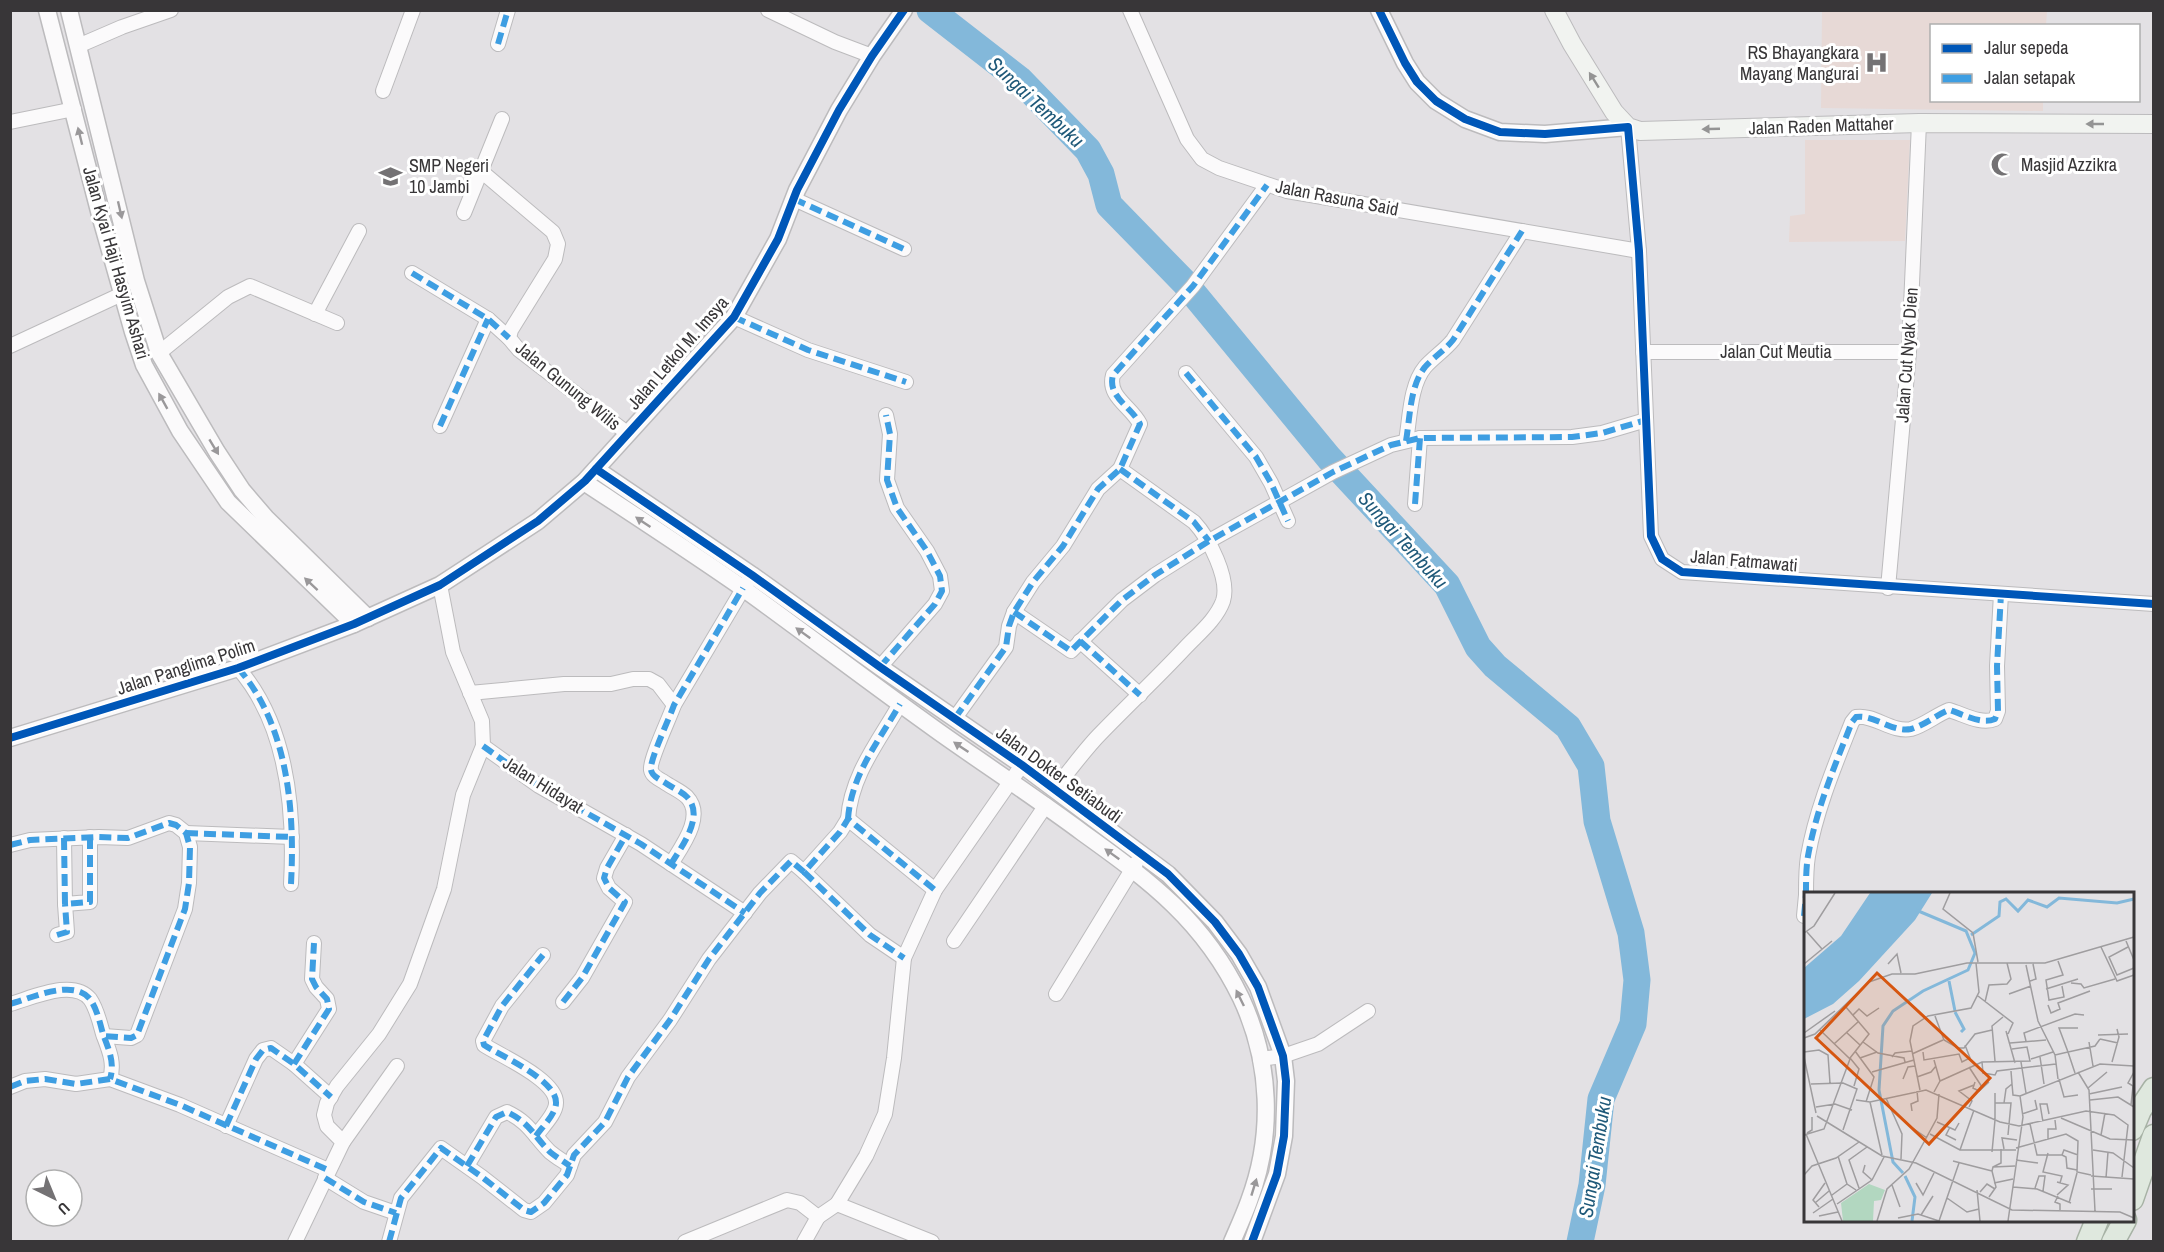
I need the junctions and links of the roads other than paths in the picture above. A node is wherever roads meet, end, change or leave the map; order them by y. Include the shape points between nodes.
1 (47, 10) edge
2 (69, 10) edge
3 (171, 10) edge
4 (413, 10) edge
5 (508, 10) edge
6 (768, 10) edge
7 (904, 10) edge
8 (1130, 10) edge
9 (1379, 10) edge
10 (1554, 10) edge
11 (498, 44) dead end
12 (78, 46) junction
13 (872, 56) junction
14 (383, 91) dead end
15 (74, 110) junction
16 (502, 119) dead end
17 (10, 122) edge
18 (1919, 123) junction
19 (2154, 124) edge
20 (1628, 127) junction
21 (481, 171) junction
22 (1267, 185) junction
23 (794, 199) junction
24 (464, 213) dead end
25 (359, 231) dead end
26 (1522, 231) junction
27 (904, 249) dead end
28 (1639, 251) junction
29 (411, 273) dead end
30 (122, 294) junction
31 (315, 314) junction
32 (734, 317) junction
33 (488, 319) junction
34 (337, 323) dead end
35 (509, 338) junction
36 (10, 346) edge
37 (159, 352) junction
38 (1643, 352) junction
39 (1909, 352) junction
40 (1186, 373) dead end
41 (906, 382) dead end
42 (886, 415) dead end
43 (197, 417) junction
44 (1646, 420) junction
45 (440, 426) dead end
46 (180, 431) junction
47 (627, 434) junction
48 (1413, 440) junction
49 (596, 469) junction
50 (1120, 469) junction
51 (584, 482) junction
52 (1280, 503) junction
53 (1415, 504) dead end
54 (1288, 521) dead end
55 (261, 524) junction
56 (1209, 541) junction
57 (747, 582) junction
58 (440, 585) junction
59 (1888, 588) junction
60 (2001, 594) junction
61 (2154, 604) edge
62 (1014, 612) junction
63 (361, 621) junction
64 (1080, 641) junction
65 (879, 667) junction
66 (238, 668) junction
67 (470, 693) junction
68 (1140, 695) junction
69 (900, 704) junction
70 (674, 705) junction
71 (954, 718) junction
72 (10, 738) edge
73 (483, 746) junction
74 (1022, 765) junction
75 (1009, 780) junction
76 (1054, 789) junction
77 (1046, 805) junction
78 (848, 819) junction
79 (186, 833) junction
80 (626, 836) junction
81 (90, 837) junction
82 (292, 837) junction
83 (64, 838) junction
84 (10, 845) edge
85 (1137, 861) junction
86 (671, 864) junction
87 (804, 872) junction
88 (291, 884) dead end
89 (935, 890) junction
90 (1806, 892) edge
91 (65, 904) junction
92 (745, 913) junction
93 (57, 935) dead end
94 (954, 941) dead end
95 (315, 943) dead end
96 (543, 955) dead end
97 (904, 958) junction
98 (1056, 994) dead end
99 (563, 1002) dead end
100 (10, 1004) edge
101 (1368, 1011) dead end
102 (104, 1036) junction
103 (1283, 1056) junction
104 (1260, 1059) junction
105 (294, 1064) junction
106 (398, 1066) dead end
107 (110, 1079) junction
108 (10, 1087) edge
109 (2154, 1089) edge
110 (331, 1096) junction
111 (226, 1126) junction
112 (2134, 1126) edge
113 (536, 1136) junction
114 (2154, 1136) edge
115 (343, 1142) junction
116 (468, 1166) junction
117 (570, 1166) junction
118 (326, 1174) junction
119 (2134, 1196) edge
120 (837, 1204) junction
121 (396, 1213) junction
122 (818, 1217) junction
123 (2097, 1222) edge
124 (2124, 1222) edge
125 (295, 1242) edge
126 (389, 1242) edge
127 (685, 1242) edge
128 (804, 1242) edge
129 (932, 1242) edge
130 (1232, 1242) edge
131 (1252, 1242) edge
132 (2088, 1242) edge
133 (2113, 1242) edge

1 - 15 street, Jalan Kyai Haji Hasyim Ashari
2 - 12 street, Jalan Kyai Haji Hasyim Ashari
3 - 12 street
4 - 14 street
5 - 11 street
6 - 13 street
7 - 13 street, Jalan Letkol M. Imsya
8 - 22 street, Jalan Rasuna Said via 1187,139 1202,159
9 - 20 street via 1417,82 1436,101 1465,119 1500,132 1545,134
20 -> 10 main road via 1614,112
12 -> 37 street, Jalan Kyai Haji Hasyim Ashari via 136,281
13 - 23 street, Jalan Letkol M. Imsya via 839,110
15 - 17 street
30 -> 15 street, Jalan Kyai Haji Hasyim Ashari
16 - 21 street
19 -> 18 main road, Jalan Raden Mattaher
18 -> 20 main road, Jalan Raden Mattaher via 1640,131
18 - 39 street, Jalan Cut Nyak Dien
20 - 28 street, Jalan Fatmawati
21 - 24 street
21 - 35 street, Jalan Gunung Wilis via 553,232 558,244 555,259
22 - 26 street, Jalan Rasuna Said
22 - 50 street via 1189,290 1113,375 1115,394 1140,424
23 - 27 street
23 - 32 street, Jalan Letkol M. Imsya via 778,239
25 - 31 street
26 - 28 street, Jalan Rasuna Said
26 - 48 street via 1453,340 1417,380
28 - 38 street, Jalan Fatmawati
29 - 33 street, Jalan Gunung Wilis
30 - 36 street
46 -> 30 street, Jalan Kyai Haji Hasyim Ashari via 144,365
31 - 34 street
31 - 37 street via 250,286 228,297
32 - 41 street via 808,350
32 - 47 street, Jalan Letkol M. Imsya
33 - 35 street, Jalan Gunung Wilis
33 - 45 street
35 - 47 street, Jalan Gunung Wilis
37 - 43 street, Jalan Kyai Haji Hasyim Ashari
38 - 39 street, Jalan Cut Meutia
38 - 44 street, Jalan Fatmawati
39 - 59 street, Jalan Cut Nyak Dien
40 - 52 street via 1256,457
42 - 65 street via 890,434 887,480 897,508 940,576 942,591
43 - 46 street
43 -> 55 street, Jalan Kyai Haji Hasyim Ashari
44 - 48 street via 1572,437
44 - 59 street, Jalan Fatmawati via 1651,536 1662,559 1682,572
46 - 55 street, Jalan Kyai Haji Hasyim Ashari via 228,501
47 - 49 street, Jalan Letkol M. Imsya
48 - 52 street via 1339,469
48 - 53 street
49 - 51 street, Jalan Letkol M. Imsya
49 - 57 street, Jalan Dokter Setiabudi
50 - 56 street via 1194,522
50 - 62 street via 1098,489 1063,546
57 -> 51 street
51 - 58 street, Jalan Letkol M. Imsya via 538,521
52 - 54 street
52 - 56 street
55 - 63 street, Jalan Kyai Haji Hasyim Ashari
56 - 64 street via 1122,600
56 - 68 street via 1222,575 1223,601 1209,622
57 - 65 street, Jalan Dokter Setiabudi
69 -> 57 street, Jalan Dokter Setiabudi
57 - 70 street
58 - 63 street, Jalan Letkol M. Imsya
58 - 67 street, Jalan Hidayat via 453,652
59 - 60 street, Jalan Fatmawati
60 - 61 street, Jalan Fatmawati
60 - 90 street via 1995,718 1979,720 1949,710 1909,729 1856,717 1813,831
62 - 64 street via 1069,651
62 - 71 street via 1006,647
63 - 66 street, Jalan Panglima Polim
64 - 68 street
65 - 71 street, Jalan Dokter Setiabudi
66 - 72 street, Jalan Panglima Polim
66 - 82 street via 265,708 278,742
67 - 70 street via 649,679 658,684
67 - 73 street, Jalan Hidayat via 482,721
68 - 76 street via 1100,734
75 -> 69 street, Jalan Dokter Setiabudi
69 - 78 street via 856,780
70 - 86 street via 650,769 654,776 687,797 694,811 686,839
71 - 74 street, Jalan Dokter Setiabudi
73 - 80 street, Jalan Hidayat via 540,786
73 - 110 street via 463,795 444,889 410,984 379,1034
74 - 75 street
74 - 76 street, Jalan Dokter Setiabudi
75 - 77 street, Jalan Dokter Setiabudi
75 - 89 street
76 - 85 street, Jalan Dokter Setiabudi
85 -> 77 street, Jalan Dokter Setiabudi
77 - 94 street
78 - 87 street
78 - 89 street
79 - 81 street via 169,823 128,838
79 - 82 street
79 - 102 street via 190,871 185,909 137,1035
80 - 86 street, Jalan Hidayat
80 - 99 street via 604,878 625,902 582,978
81 - 83 street
81 - 91 street via 90,902
82 - 88 street
83 - 84 street
83 - 91 street
85 - 98 street
85 - 103 street, Jalan Dokter Setiabudi via 1168,874 1215,922 1239,954 1258,987
104 -> 85 street, Jalan Dokter Setiabudi via 1249,1017 1219,960
86 - 92 street, Jalan Hidayat
87 - 92 street via 791,861
87 - 97 street via 862,929
89 - 97 street
91 - 93 street via 67,932
92 - 117 street via 628,1077 605,1122 574,1155
95 - 105 street via 312,979 327,999 329,1009
96 - 113 street via 502,1006 483,1041 542,1081 554,1094 554,1111
97 - 120 street via 885,1114
100 - 102 street via 66,988 80,991 89,999
101 - 103 street via 1318,1044
102 - 107 street via 112,1060
103 - 104 street
103 - 131 street, Jalan Dokter Setiabudi via 1284,1136 1277,1174
130 -> 104 street, Jalan Dokter Setiabudi via 1249,1201 1265,1138 1266,1093
105 - 110 street
105 - 111 street via 271,1048 263,1050
106 - 115 street
107 - 108 street via 76,1084 45,1079
107 - 111 street
109 - 112 highway
110 - 115 street via 324,1115 327,1126
111 - 118 street
113 - 116 street via 520,1118 507,1112 501,1114
113 - 117 street
114 - 119 highway
115 - 118 street
116 - 117 street via 531,1212 544,1203
116 - 121 street via 441,1148 401,1198
118 - 121 street via 364,1202
118 - 125 street
120 - 122 street
120 - 129 street
121 - 126 street
122 - 127 street via 800,1203 787,1200
122 - 128 street
123 - 132 highway
124 - 133 highway

